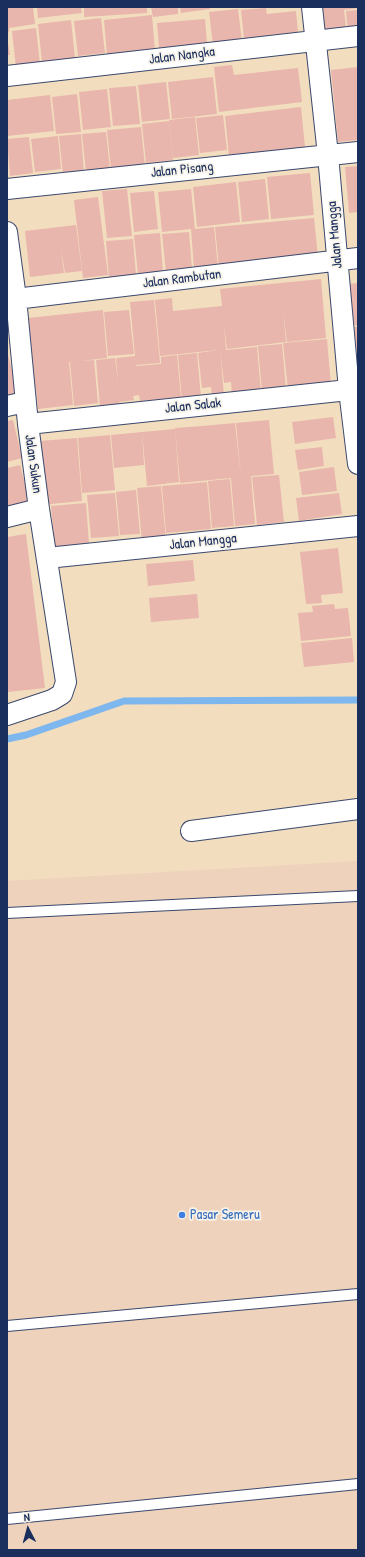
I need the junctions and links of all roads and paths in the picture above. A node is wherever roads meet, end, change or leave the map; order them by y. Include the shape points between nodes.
1 (312, 7) edge
2 (358, 36) edge
3 (316, 40) junction
4 (7, 76) edge
5 (358, 152) edge
6 (328, 155) junction
7 (7, 189) edge
8 (7, 232) edge
9 (358, 258) edge
10 (337, 260) junction
11 (11, 299) edge
12 (354, 389) edge
13 (16, 404) edge
14 (28, 424) junction
15 (358, 464) edge
16 (39, 509) junction
17 (7, 517) edge
18 (358, 526) edge
19 (47, 558) junction
20 (7, 715) edge
21 (358, 809) edge
22 (191, 831) dead end
23 (358, 896) edge
24 (7, 914) edge
25 (358, 1294) edge
26 (7, 1326) edge
27 (358, 1484) edge
28 (7, 1519) edge

1 - 3 street, Jalan Mangga
2 - 3 street, Jalan Nangka
3 - 4 street, Jalan Nangka
3 - 6 street, Jalan Mangga
5 - 6 street, Jalan Pisang
6 - 7 street, Jalan Pisang
6 - 10 street, Jalan Mangga
8 - 11 street, Jalan Sukun
9 - 10 street, Jalan Rambutan
10 - 11 street, Jalan Rambutan
10 - 12 street, Jalan Mangga
11 - 13 street, Jalan Sukun
12 - 14 street, Jalan Salak
12 - 15 street, Jalan Mangga
13 - 14 street, Jalan Sukun
14 - 16 street, Jalan Sukun
16 - 17 street
16 - 19 street, Jalan Sukun
18 - 19 street, Jalan Mangga
19 - 20 street, Jalan Sukun via 66,682 62,694 52,700
21 - 22 street
23 - 24 lane
25 - 26 lane
27 - 28 lane

